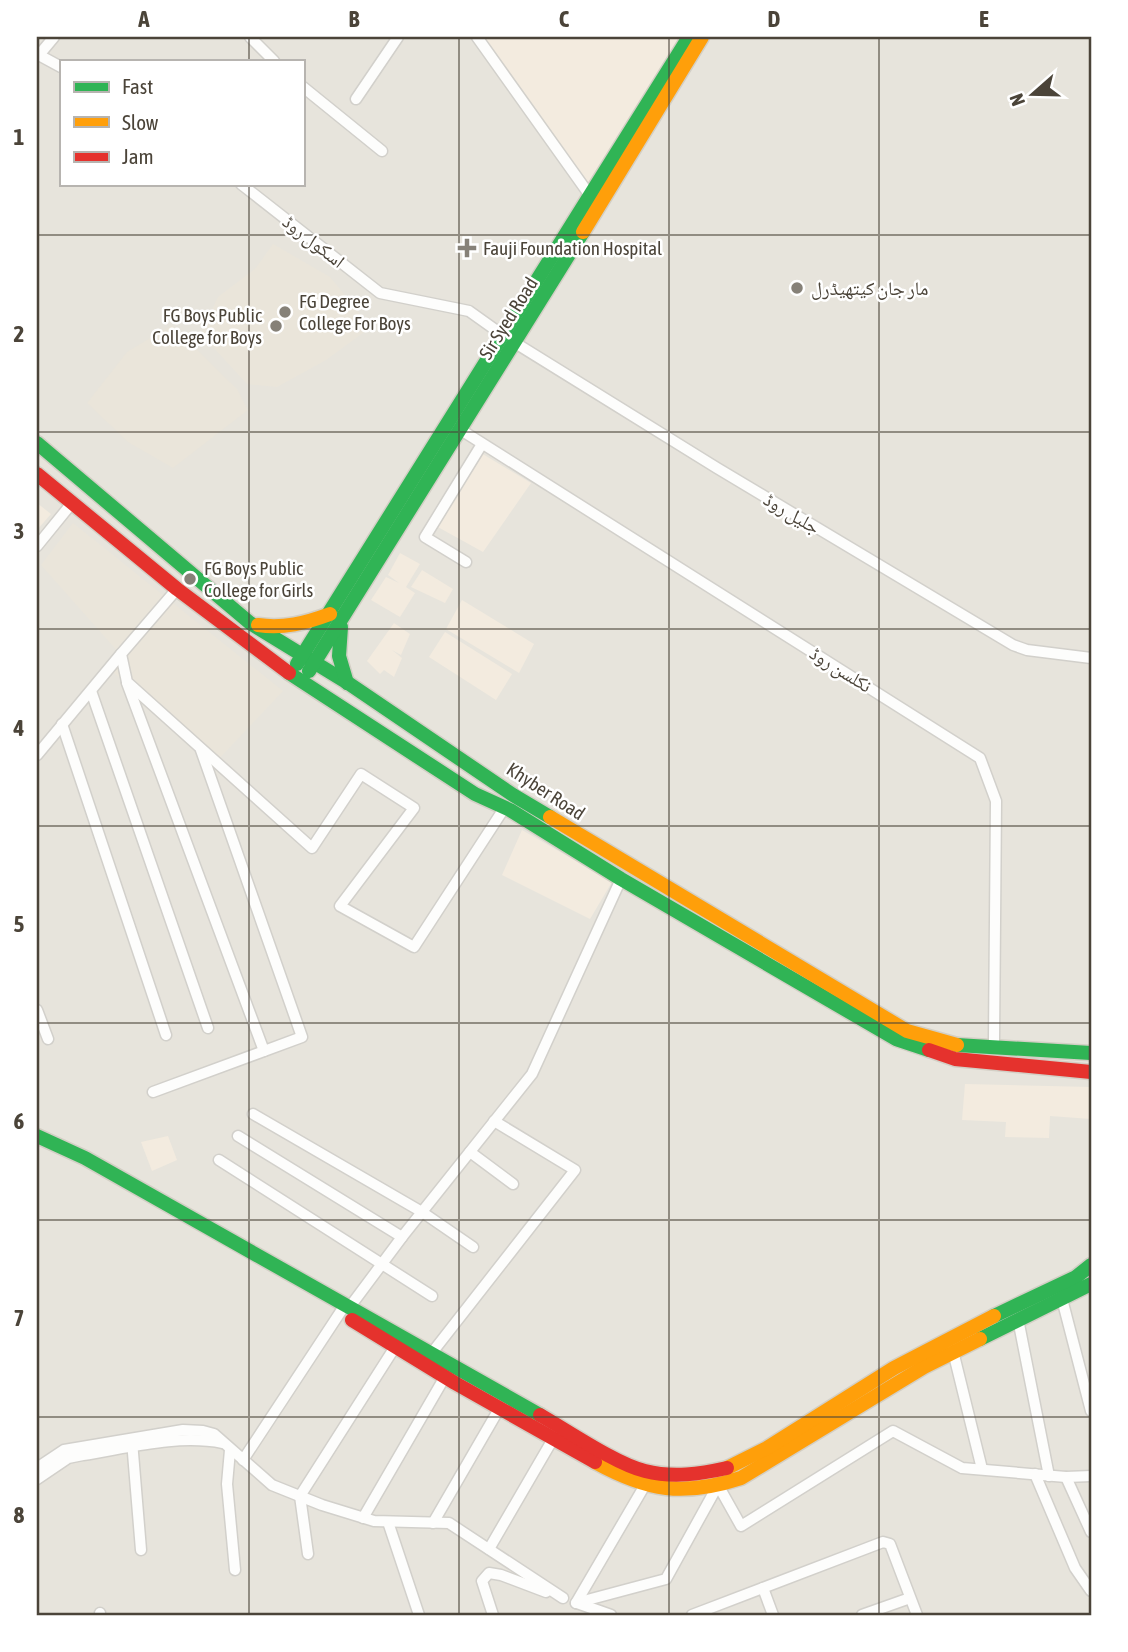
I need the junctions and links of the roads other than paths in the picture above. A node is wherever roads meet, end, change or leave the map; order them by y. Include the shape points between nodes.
1 (54, 37) edge
2 (250, 37) edge
3 (398, 37) edge
4 (477, 37) edge
5 (689, 37) edge
6 (702, 37) edge
7 (38, 55) edge
8 (273, 60) edge
9 (60, 66) edge
10 (304, 88) edge
11 (356, 99) dead end
12 (382, 152) dead end
13 (244, 186) edge
14 (591, 197) junction
15 (509, 340) junction
16 (461, 430) junction
17 (37, 443) edge
18 (482, 444) junction
19 (37, 474) edge
20 (72, 503) junction
21 (37, 546) edge
22 (466, 562) dead end
23 (177, 589) junction
24 (337, 616) junction
25 (250, 623) junction
26 (121, 654) junction
27 (1091, 658) edge
28 (310, 659) junction
29 (295, 678) junction
30 (127, 682) junction
31 (348, 684) junction
32 (90, 691) junction
33 (62, 724) junction
34 (200, 748) junction
35 (37, 755) edge
36 (505, 807) junction
37 (621, 878) junction
38 (37, 1010) edge
39 (208, 1028) dead end
40 (166, 1035) dead end
41 (48, 1039) dead end
42 (994, 1040) dead end
43 (264, 1051) junction
44 (1091, 1053) edge
45 (1091, 1072) edge
46 (153, 1092) dead end
47 (253, 1114) dead end
48 (494, 1121) junction
49 (37, 1136) edge
50 (238, 1136) dead end
51 (470, 1152) junction
52 (219, 1160) dead end
53 (513, 1184) dead end
54 (422, 1212) junction
55 (402, 1237) junction
56 (472, 1247) dead end
57 (382, 1264) junction
58 (1091, 1265) edge
59 (1091, 1284) edge
60 (432, 1296) dead end
61 (1062, 1299) junction
62 (343, 1306) junction
63 (1018, 1319) junction
64 (952, 1345) junction
65 (395, 1347) junction
66 (431, 1354) junction
67 (446, 1375) junction
68 (499, 1409) junction
69 (1091, 1411) edge
70 (553, 1439) junction
71 (133, 1444) junction
72 (228, 1447) junction
73 (243, 1460) junction
74 (37, 1468) edge
75 (982, 1469) junction
76 (1035, 1474) junction
77 (1091, 1475) edge
78 (1049, 1476) junction
79 (1066, 1477) junction
80 (37, 1479) edge
81 (645, 1485) junction
82 (718, 1485) junction
83 (300, 1496) junction
84 (363, 1518) junction
85 (388, 1522) junction
86 (433, 1523) junction
87 (1091, 1532) edge
88 (489, 1549) junction
89 (141, 1550) dead end
90 (308, 1554) dead end
91 (235, 1570) dead end
92 (763, 1588) junction
93 (1091, 1591) edge
94 (563, 1598) junction
95 (910, 1598) junction
96 (576, 1603) junction
97 (419, 1615) edge
98 (493, 1615) edge
99 (611, 1615) edge
100 (692, 1615) edge
101 (773, 1615) edge
102 (862, 1615) edge
103 (917, 1615) edge

1 - 7 street
2 - 8 street
3 - 11 street
4 - 14 street
5 - 14 main road, Sir Syed Road
6 - 15 main road, Sir Syed Road
7 - 9 street
10 - 12 street
13 - 15 street, اسکول روڈ via 380,293 470,311
14 - 15 main road, Sir Syed Road
15 - 16 main road, Sir Syed Road
15 - 24 main road, Sir Syed Road
15 - 27 street, جلیل روڈ via 1013,645
16 - 18 street, نکلسن روڈ
16 - 24 main road, Sir Syed Road
17 - 25 main road, Khyber Road
18 - 22 street via 425,537
18 - 42 street, نکلسن روڈ via 980,758 996,801
19 - 20 main road, Khyber Road
20 - 21 street
20 - 23 main road, Khyber Road
23 - 26 street
23 - 29 main road, Khyber Road
24 - 25 main road via 270,628
24 - 28 main road
24 - 31 main road via 339,666
25 - 28 main road, Khyber Road
26 - 30 street
26 - 32 street
28 - 29 main road
28 - 31 main road, Khyber Road
29 - 36 main road, Khyber Road via 475,794
30 - 34 street
30 - 43 street
31 - 44 main road, Khyber Road via 513,795 907,1031 956,1045
32 - 33 street
32 - 39 street
33 - 35 street
33 - 40 street
34 - 36 street via 312,848 361,774 414,808 340,906 414,947
34 - 43 street via 302,1037
36 - 37 main road, Khyber Road
37 - 45 main road, Khyber Road via 896,1039 955,1059
37 - 48 street via 532,1074
38 - 41 street
43 - 46 street
47 - 54 street
48 - 51 street
48 - 66 street via 575,1170
49 - 62 main road via 85,1158
50 - 55 street
51 - 53 street
51 - 54 street
52 - 57 street
54 - 55 street
54 - 56 street
55 - 57 street
57 - 60 street
57 - 62 street
58 - 64 main road
59 - 61 main road
61 - 63 main road
61 - 69 street
62 - 65 main road
62 - 66 main road
62 - 73 street
63 - 64 main road
63 - 78 street
64 - 66 main road via 894,1368 738,1463 690,1474 655,1473 623,1462
64 - 75 street
64 - 82 main road via 756,1470
65 - 67 main road
65 - 83 street
67 - 68 main road
67 - 84 street
68 - 70 main road
68 - 86 street
70 - 81 main road
70 - 88 street
71 - 72 street via 193,1430 214,1434
71 - 74 street via 64,1450
71 - 80 street via 68,1458
71 - 89 street
72 - 73 street
72 - 91 street
73 - 83 street via 272,1485
75 - 76 street
75 - 82 street via 962,1468 893,1430 741,1526
76 - 78 street
76 - 93 street via 1075,1568
77 - 79 street
78 - 79 street
79 - 87 street
81 - 82 main road via 679,1489
81 - 96 street
82 - 96 street via 666,1579
83 - 84 street
83 - 90 street
84 - 85 street
85 - 86 street
85 - 97 street
86 - 88 street via 449,1523
88 - 94 street
92 - 95 street via 883,1542 890,1544
92 - 100 street
92 - 101 street
94 - 96 street
94 - 98 street via 489,1573 482,1581
95 - 102 street
95 - 103 street
96 - 99 street

